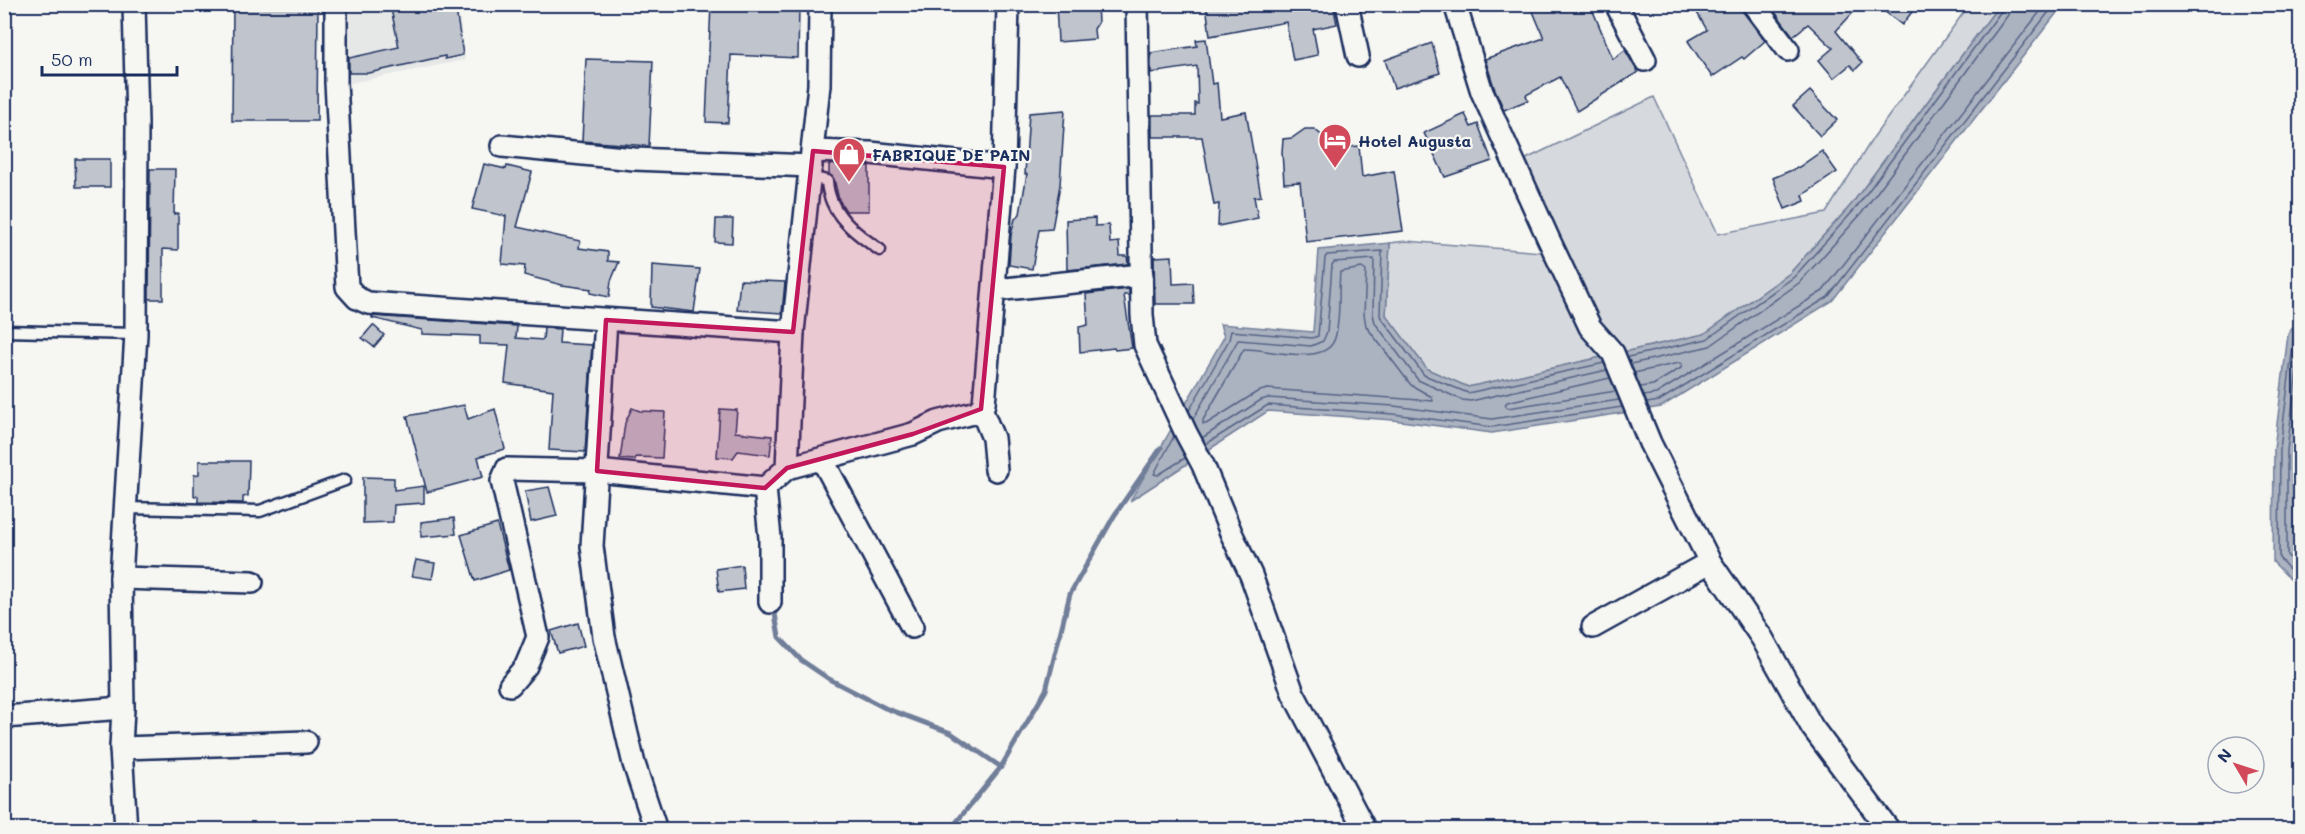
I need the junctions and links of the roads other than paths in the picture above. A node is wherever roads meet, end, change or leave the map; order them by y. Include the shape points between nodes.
1 (134, 4) edge
2 (336, 4) edge
3 (820, 4) edge
4 (1008, 4) edge
5 (1137, 4) edge
6 (1347, 4) edge
7 (1455, 4) edge
8 (1616, 4) edge
9 (1753, 4) edge
10 (1788, 50) dead end
11 (1358, 56) dead end
12 (1645, 60) dead end
13 (502, 146) dead end
14 (811, 165) junction
15 (1004, 167) junction
16 (880, 250) dead end
17 (1142, 275) junction
18 (995, 290) junction
19 (606, 320) junction
20 (4, 331) edge
21 (793, 332) junction
22 (136, 334) junction
23 (981, 409) junction
24 (822, 459) junction
25 (787, 468) junction
26 (996, 470) dead end
27 (597, 471) junction
28 (345, 480) dead end
29 (765, 488) junction
30 (126, 508) junction
31 (1710, 562) junction
32 (121, 578) junction
33 (252, 582) dead end
34 (770, 602) dead end
35 (912, 627) dead end
36 (1593, 627) dead end
37 (510, 685) dead end
38 (123, 708) junction
39 (4, 717) edge
40 (306, 742) dead end
41 (121, 748) junction
42 (126, 828) edge
43 (1364, 828) dead end
44 (656, 830) edge
45 (1889, 830) edge

1 - 22 street
2 - 19 street via 336,82 347,287 368,303
3 - 14 street via 819,85
4 - 15 street
5 - 17 street
6 - 11 street
7 - 31 street via 1482,92 1590,327 1613,353 1650,443
8 - 12 street
9 - 10 street
13 - 14 street via 634,159
14 - 15 street via 870,153
14 - 16 lane via 827,182 841,219
14 - 21 street
15 - 18 street
17 - 18 street
17 - 43 street via 1145,345 1251,575 1293,693
18 - 23 street
19 - 21 street
19 - 27 street
20 - 22 lane
21 - 25 street
22 - 30 street
23 - 24 street via 913,434
23 - 26 street via 993,438
24 - 25 street
24 - 35 street
25 - 29 street
27 - 29 street
27 - 37 street via 507,469 503,474 538,636 526,666
27 - 44 street via 592,546 604,637 634,764
28 - 30 lane via 260,511
29 - 34 street
30 - 32 street
31 - 36 street
31 - 45 street via 1762,638 1812,727
32 - 33 street
32 - 38 street
38 - 39 street
38 - 41 street
40 - 41 street
41 - 42 street

